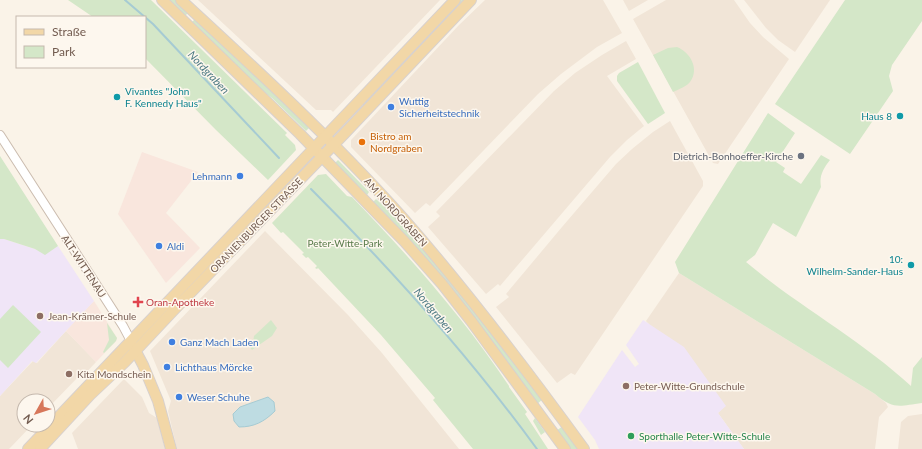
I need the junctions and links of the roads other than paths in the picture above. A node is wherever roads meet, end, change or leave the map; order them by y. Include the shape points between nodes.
1 (162, 0) edge
2 (181, 0) edge
3 (456, 0) edge
4 (471, 0) edge
5 (0, 135) edge
6 (325, 137) junction
7 (333, 145) junction
8 (314, 148) junction
9 (322, 157) junction
10 (131, 341) junction
11 (136, 350) junction
12 (87, 393) junction
13 (28, 449) edge
14 (40, 449) edge
15 (171, 449) edge
16 (565, 449) edge
17 (584, 449) edge

1 - 8 main road, AM NORDGRABEN
2 - 6 main road, AM NORDGRABEN
3 - 6 main road, ORANIENBURGER STRASSE
4 - 7 main road, ORANIENBURGER STRASSE
5 - 10 street, ALT-WITTENAU
6 - 7 main road, AM NORDGRABEN
6 - 8 main road, ORANIENBURGER STRASSE
7 - 9 main road, ORANIENBURGER STRASSE
7 - 17 main road, AM NORDGRABEN via 451,274
8 - 9 main road, AM NORDGRABEN
8 - 10 main road, ORANIENBURGER STRASSE
9 - 11 main road, ORANIENBURGER STRASSE
9 - 16 main road, AM NORDGRABEN via 442,284
10 - 11 main road, ALT-WITTENAU
10 - 12 main road, ORANIENBURGER STRASSE
11 - 12 main road, ORANIENBURGER STRASSE
11 - 15 main road, ALT-WITTENAU via 158,401
12 - 13 main road, ORANIENBURGER STRASSE
12 - 14 main road, ORANIENBURGER STRASSE

